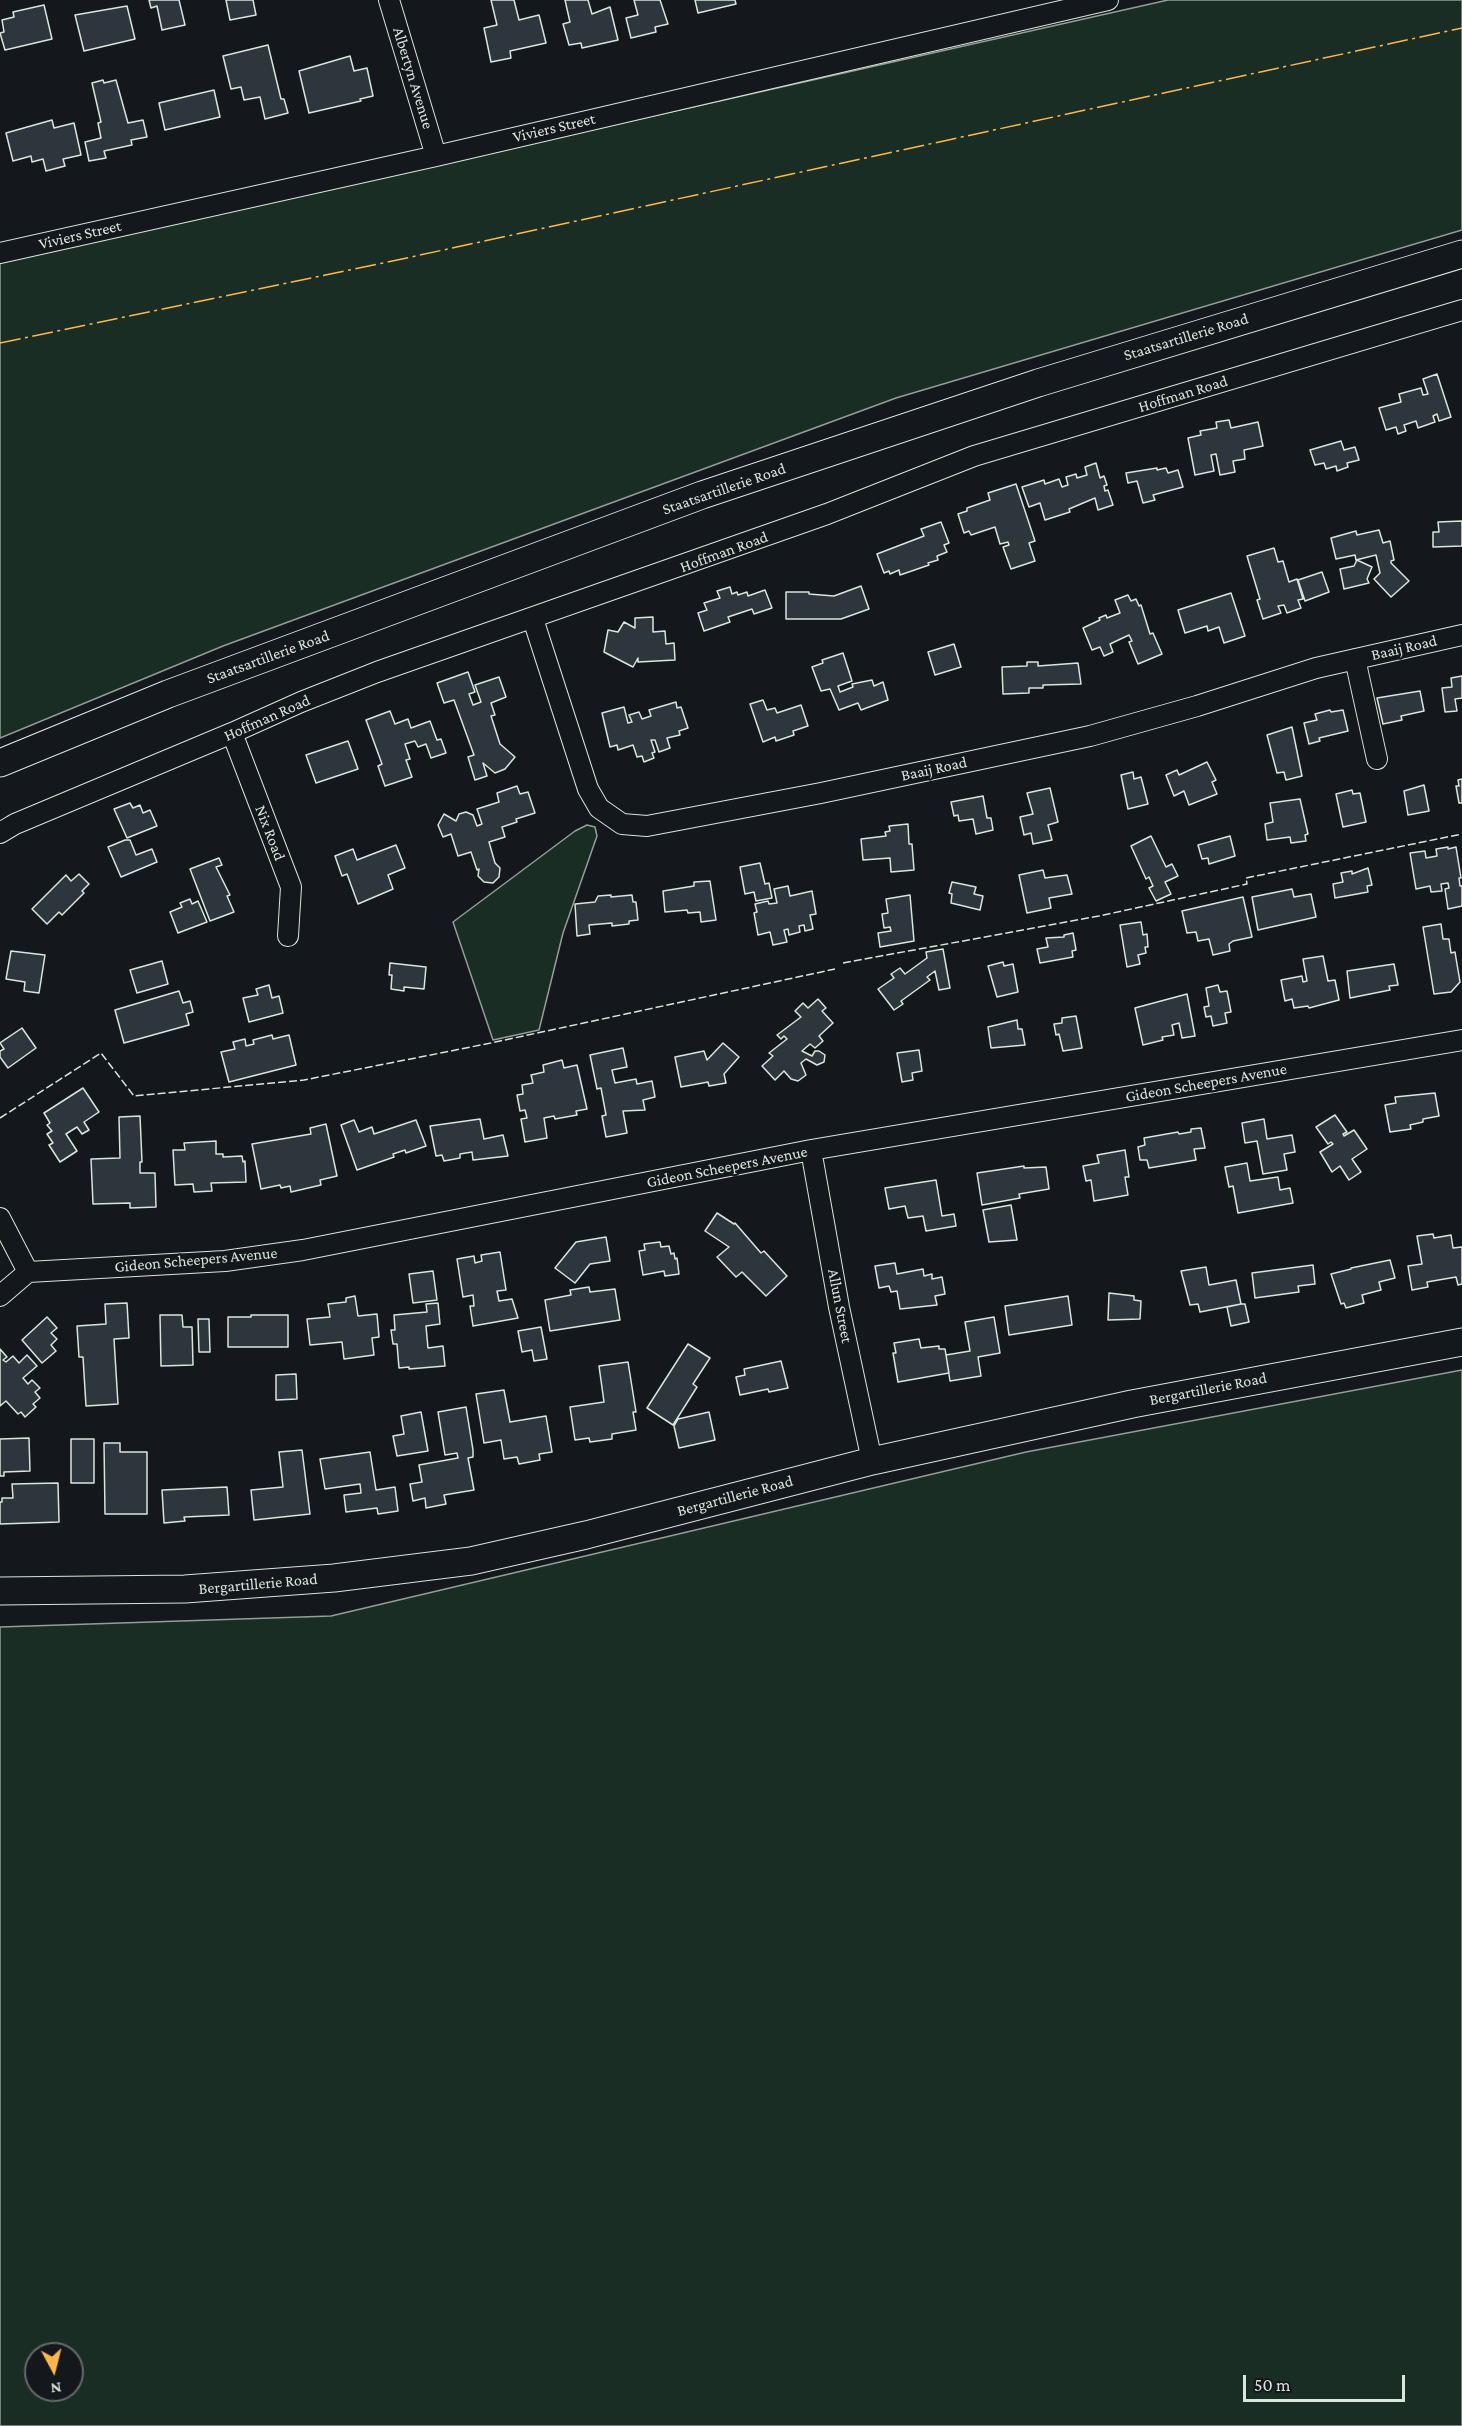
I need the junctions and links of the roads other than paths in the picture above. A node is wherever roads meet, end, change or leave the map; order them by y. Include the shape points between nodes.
1 (389, 0) edge
2 (1108, 0) edge
3 (436, 156) junction
4 (0, 253) edge
5 (1462, 254) edge
6 (1462, 310) edge
7 (533, 619) junction
8 (1462, 635) edge
9 (1355, 659) junction
10 (232, 733) junction
11 (1377, 759) dead end
12 (0, 763) edge
13 (0, 833) edge
14 (288, 936) dead end
15 (1462, 1040) edge
16 (811, 1150) junction
17 (0, 1218) edge
18 (28, 1272) junction
19 (0, 1296) edge
20 (1462, 1342) edge
21 (872, 1461) junction
22 (0, 1591) edge

1 - 3 street, Albertyn Avenue
2 - 3 street, Viviers Street
3 - 4 street, Viviers Street
5 - 12 street, Staatsartillerie Road via 1038,383 702,495 168,694
6 - 7 street, Hoffman Road via 974,456 827,514
7 - 9 street, Baaij Road via 588,789 599,808 622,824 647,826 1090,736
7 - 10 street, Hoffman Road via 377,672
8 - 9 street, Baaij Road
9 - 11 street
10 - 13 street, Hoffman Road
10 - 14 street, Nix Road via 291,887
15 - 16 street, Gideon Scheepers Avenue
16 - 18 street, Gideon Scheepers Avenue via 303,1250 225,1261
16 - 21 street, Allun Street
17 - 18 street
18 - 19 street
20 - 21 street, Bergartillerie Road via 1132,1404
21 - 22 street, Bergartillerie Road via 471,1561 334,1578 185,1589

